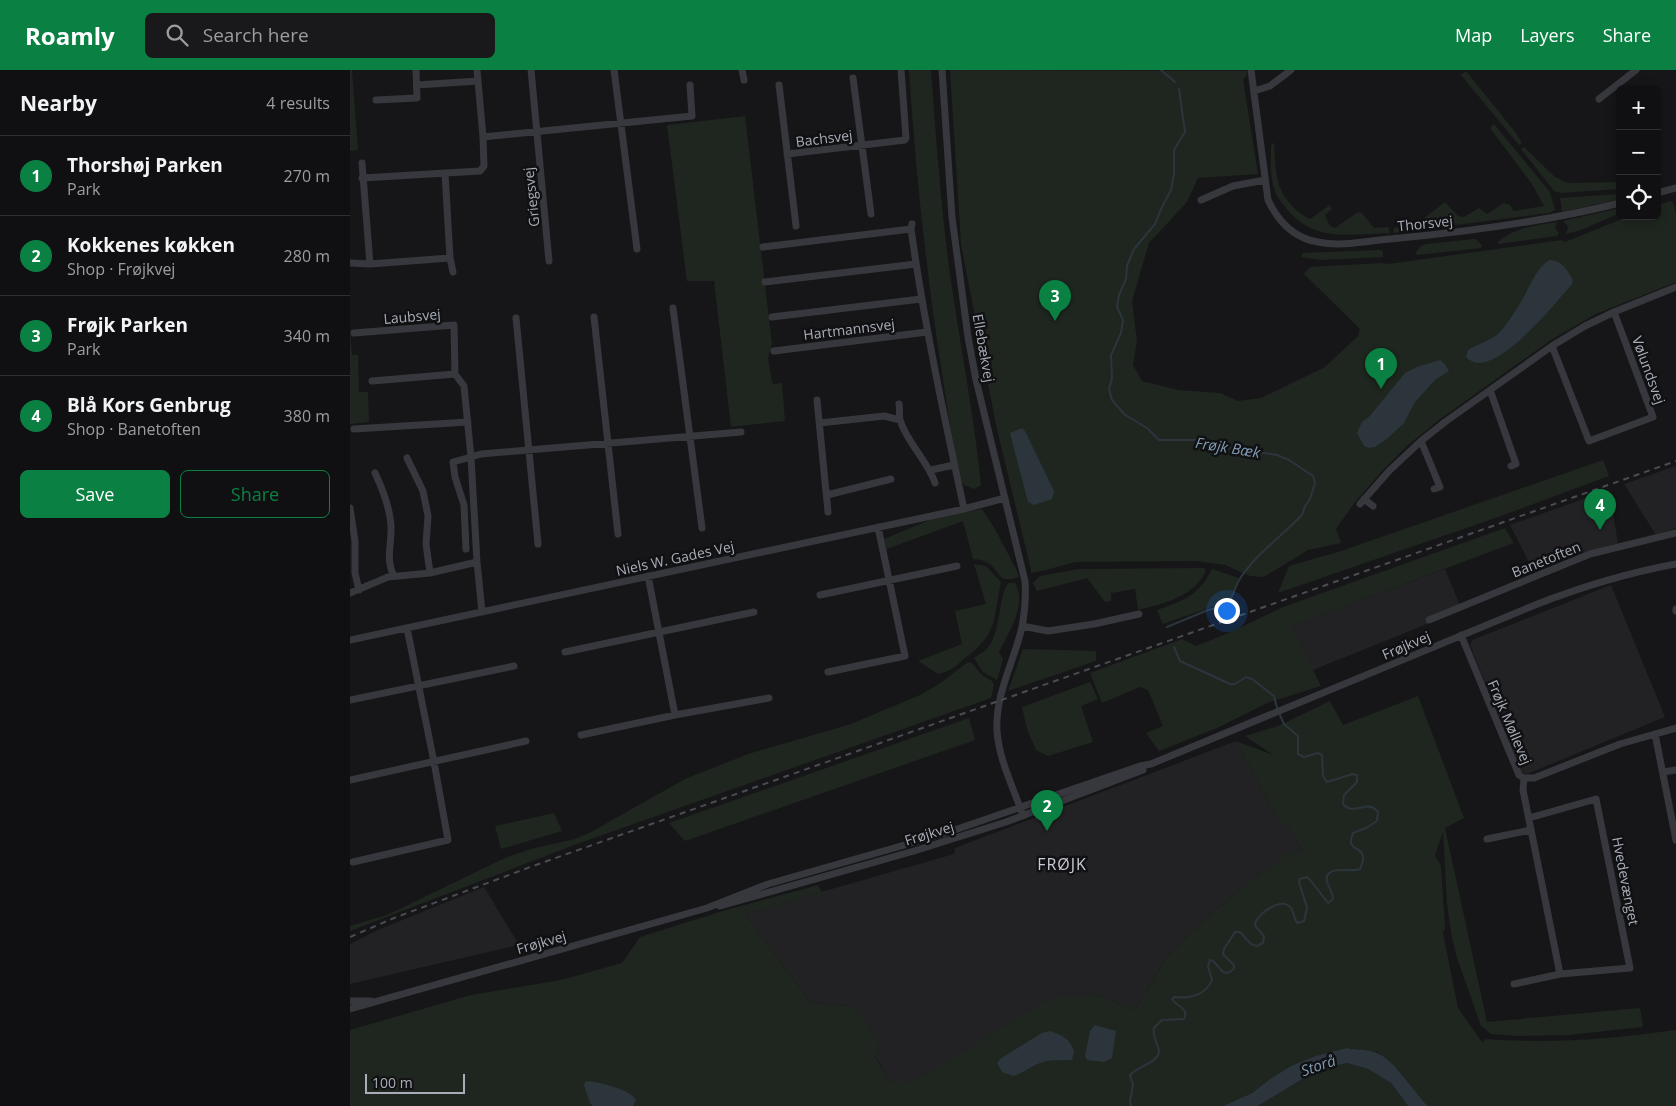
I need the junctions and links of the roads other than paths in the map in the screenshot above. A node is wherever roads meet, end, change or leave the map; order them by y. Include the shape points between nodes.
1 (416, 70) edge
2 (477, 70) edge
3 (531, 70) edge
4 (614, 70) edge
5 (742, 70) edge
6 (901, 70) edge
7 (942, 70) edge
8 (1251, 70) edge
9 (1290, 70) edge
10 (1636, 70) edge
11 (853, 78) dead end
12 (744, 80) dead end
13 (478, 81) junction
14 (417, 84) junction
15 (779, 85) dead end
16 (690, 86) dead end
17 (1254, 91) junction
18 (1599, 99) dead end
19 (376, 100) dead end
20 (621, 123) junction
21 (537, 131) junction
22 (483, 137) junction
23 (863, 146) junction
24 (787, 154) junction
25 (362, 163) dead end
26 (445, 173) junction
27 (362, 178) junction
28 (1265, 180) junction
29 (1676, 188) edge
30 (1661, 192) edge
31 (1201, 200) dead end
32 (1616, 204) edge
33 (871, 214) dead end
34 (796, 226) dead end
35 (763, 247) dead end
36 (637, 249) dead end
37 (450, 258) junction
38 (550, 261) dead end
39 (350, 263) edge
40 (370, 264) junction
41 (916, 264) junction
42 (453, 272) dead end
43 (765, 282) dead end
44 (1676, 287) edge
45 (922, 299) junction
46 (673, 308) dead end
47 (1614, 312) junction
48 (594, 316) dead end
49 (772, 317) dead end
50 (516, 318) dead end
51 (927, 332) junction
52 (354, 333) dead end
53 (1552, 346) junction
54 (774, 351) dead end
55 (455, 374) junction
56 (372, 381) dead end
57 (1490, 390) junction
58 (817, 400) dead end
59 (900, 404) dead end
60 (900, 420) junction
61 (468, 422) junction
62 (820, 423) junction
63 (354, 430) dead end
64 (741, 432) dead end
65 (689, 437) junction
66 (1421, 441) junction
67 (607, 444) junction
68 (528, 451) junction
69 (471, 457) junction
70 (406, 458) dead end
71 (954, 465) junction
72 (1511, 466) dead end
73 (931, 470) junction
74 (375, 473) dead end
75 (891, 480) dead end
76 (935, 483) dead end
77 (1434, 489) dead end
78 (827, 495) junction
79 (1005, 498) junction
80 (1373, 506) dead end
81 (350, 508) edge
82 (964, 509) junction
83 (828, 512) dead end
84 (878, 527) junction
85 (702, 528) dead end
86 (1676, 533) edge
87 (618, 534) dead end
88 (538, 544) dead end
89 (466, 549) dead end
90 (476, 562) junction
91 (1676, 564) edge
92 (957, 566) dead end
93 (430, 573) junction
94 (394, 576) junction
95 (648, 576) junction
96 (889, 580) junction
97 (360, 590) junction
98 (350, 593) edge
99 (820, 595) dead end
100 (482, 612) junction
101 (754, 612) dead end
102 (1139, 614) dead end
103 (1429, 620) dead end
104 (1022, 626) junction
105 (407, 628) junction
106 (659, 631) junction
107 (1461, 635) junction
108 (350, 640) edge
109 (565, 652) dead end
110 (514, 666) dead end
111 (828, 672) dead end
112 (419, 686) junction
113 (769, 698) dead end
114 (350, 700) edge
115 (675, 715) junction
116 (1676, 728) edge
117 (1655, 734) junction
118 (581, 735) dead end
119 (526, 741) dead end
120 (434, 762) junction
121 (1151, 764) junction
122 (1676, 770) edge
123 (1662, 772) junction
124 (1524, 778) junction
125 (350, 780) edge
126 (1020, 808) junction
127 (1023, 816) junction
128 (1529, 818) junction
129 (1531, 830) junction
130 (1487, 839) dead end
131 (1676, 840) edge
132 (352, 862) dead end
133 (708, 908) junction
134 (1560, 974) junction
135 (1514, 984) dead end
136 (350, 1001) edge
137 (381, 1001) junction
138 (350, 1009) edge
139 (350, 1014) edge

1 - 14 street
2 - 13 street
3 - 21 street, Griegsvej
4 - 20 street
5 - 12 street
6 - 23 street, Bachsvej via 906,138
7 - 79 street, Ellebækvej via 952,217 968,337
8 - 17 street, Thorsvej
9 - 17 street via 1270,86
10 - 18 street
11 - 23 street, Bachsvej
13 - 14 street
13 - 22 street
14 - 19 street via 417,98
15 - 24 street, Bachsvej
16 - 20 street via 692,116
17 - 28 street, Thorsvej
20 - 21 street
20 - 36 street
21 - 22 street
21 - 38 street, Griegsvej
22 - 26 street via 484,166 480,171
23 - 24 street, Bachsvej
23 - 33 street, Bachsvej
24 - 34 street, Bachsvej
25 - 27 street
26 - 27 street
26 - 37 street
27 - 40 street
28 - 31 street via 1233,186
28 - 32 street, Thorsvej via 1268,200 1282,224 1297,235 1336,244 1525,224
29 - 30 street
35 - 41 street via 912,226
37 - 40 street
37 - 42 street
39 - 40 street
41 - 43 street
41 - 45 street
44 - 47 street
45 - 49 street, Hartmannsvej
45 - 51 street
46 - 65 street
47 - 53 street
47 - 53 street, Vølundsvej via 1653,417 1589,441
48 - 67 street
50 - 68 street
51 - 54 street, Hartmannsvej
51 - 71 street
52 - 55 street, Laubsvej via 454,325
53 - 57 street
55 - 56 street
55 - 61 street, Laubsvej via 464,386
57 - 66 street
57 - 72 street via 1516,464
58 - 62 street
59 - 60 street
60 - 62 street via 884,416
60 - 73 street via 920,458
61 - 63 street
61 - 69 street, Laubsvej
62 - 78 street
64 - 65 street
65 - 67 street
65 - 85 street
66 - 77 street via 1440,487
66 - 80 street via 1362,501
67 - 68 street
67 - 87 street
68 - 69 street
68 - 88 street
69 - 89 street via 453,462 464,505
69 - 90 street, Laubsvej
70 - 93 street via 423,491 428,516 426,544
71 - 73 street
71 - 82 street
73 - 76 street
74 - 94 street via 385,495 391,526 389,567
75 - 78 street
78 - 83 street
79 - 82 street, Niels W. Gades Vej
79 - 104 street, Ellebækvej via 1025,580
81 - 97 street via 355,573
82 - 84 street, Niels W. Gades Vej
84 - 95 street, Niels W. Gades Vej
84 - 96 street
86 - 103 street, Banetoften via 1590,554
90 - 93 street
90 - 100 street, Laubsvej
91 - 107 street, Frøjkvej via 1589,585
92 - 96 street
93 - 94 street
94 - 97 street
95 - 100 street, Niels W. Gades Vej
95 - 106 street
96 - 99 street
96 - 111 street via 905,656
97 - 98 street
100 - 105 street, Niels W. Gades Vej
101 - 106 street
102 - 104 street via 1048,631
104 - 126 street, Ellebækvej via 1005,678 997,717 1000,751
105 - 108 street, Niels W. Gades Vej
105 - 112 street
106 - 109 street
106 - 115 street
107 - 121 street, Frøjkvej
107 - 124 street, Frøjk Møllevej via 1519,775
110 - 112 street
112 - 114 street
112 - 120 street
113 - 115 street
115 - 118 street
116 - 117 street, Frøjk Møllevej
117 - 123 street
117 - 124 street, Frøjk Møllevej via 1620,744 1534,778
119 - 120 street
120 - 125 street
120 - 132 street via 448,840
121 - 126 street, Frøjkvej
121 - 127 street, Frøjkvej
122 - 123 street
123 - 131 street
124 - 128 street via 1522,790
126 - 127 street, Ellebækvej
126 - 133 street, Frøjkvej via 943,834 768,884
127 - 133 street, Frøjkvej via 914,851
128 - 129 street
128 - 134 street, Hvedevænget via 1596,799 1630,968
129 - 130 street
129 - 134 street
133 - 137 street, Frøjkvej
134 - 135 street, Hvedevænget
136 - 137 street
137 - 138 street, Frøjkvej
137 - 139 street, Frøjkvej

